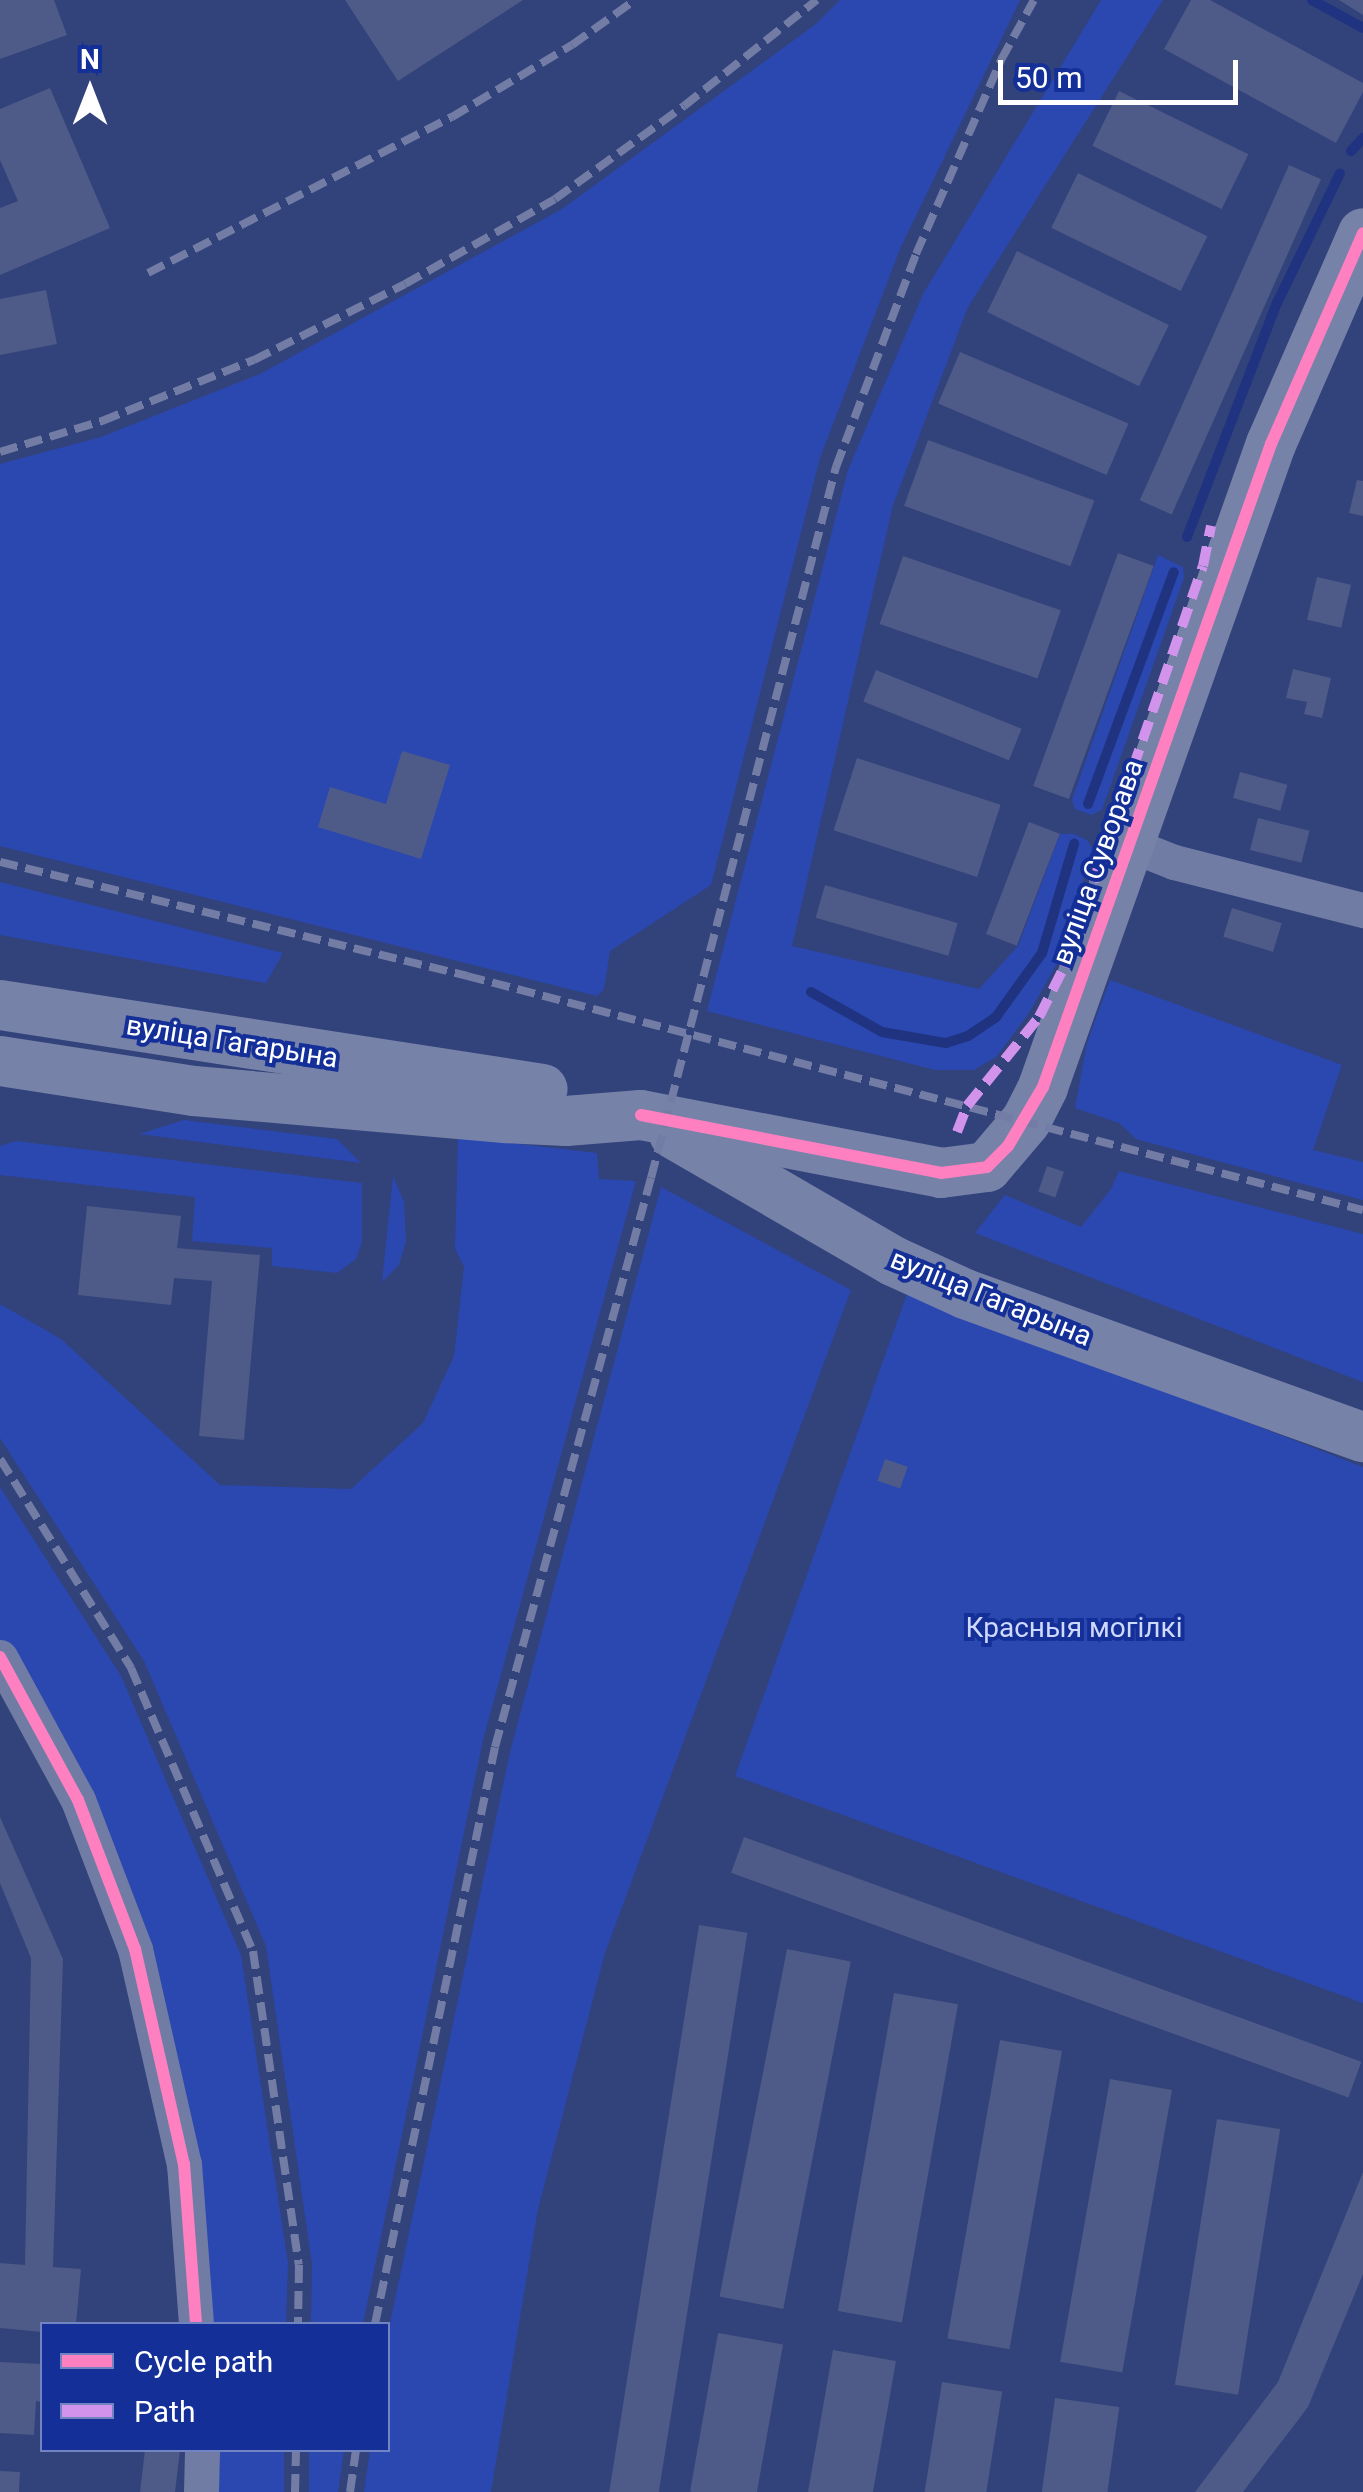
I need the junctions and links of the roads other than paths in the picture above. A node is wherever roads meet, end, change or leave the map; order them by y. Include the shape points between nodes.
1 (1363, 233) edge
2 (1131, 846) junction
3 (1363, 910) edge
4 (0, 1005) edge
5 (136, 1027) junction
6 (0, 1061) edge
7 (120, 1079) junction
8 (641, 1115) junction
9 (1363, 1437) edge
10 (0, 1657) edge
11 (196, 2322) edge
12 (202, 2452) edge
13 (201, 2492) edge

1 - 2 main road, вуліца Суворава via 1271,444
2 - 3 street
2 - 8 main road, вуліца Суворава via 1044,1087 988,1167 941,1173
4 - 5 main road, вуліца Гагарына
5 - 7 main road via 148,1058 140,1071
5 - 8 main road, вуліца Гагарына via 554,1090
6 - 7 main road, вуліца Гагарына
7 - 8 main road, вуліца Гагарына via 505,1118
8 - 9 main road, вуліца Гагарына via 892,1261 947,1286
10 - 11 street via 78,1800 134,1949 184,2164
12 - 13 street

